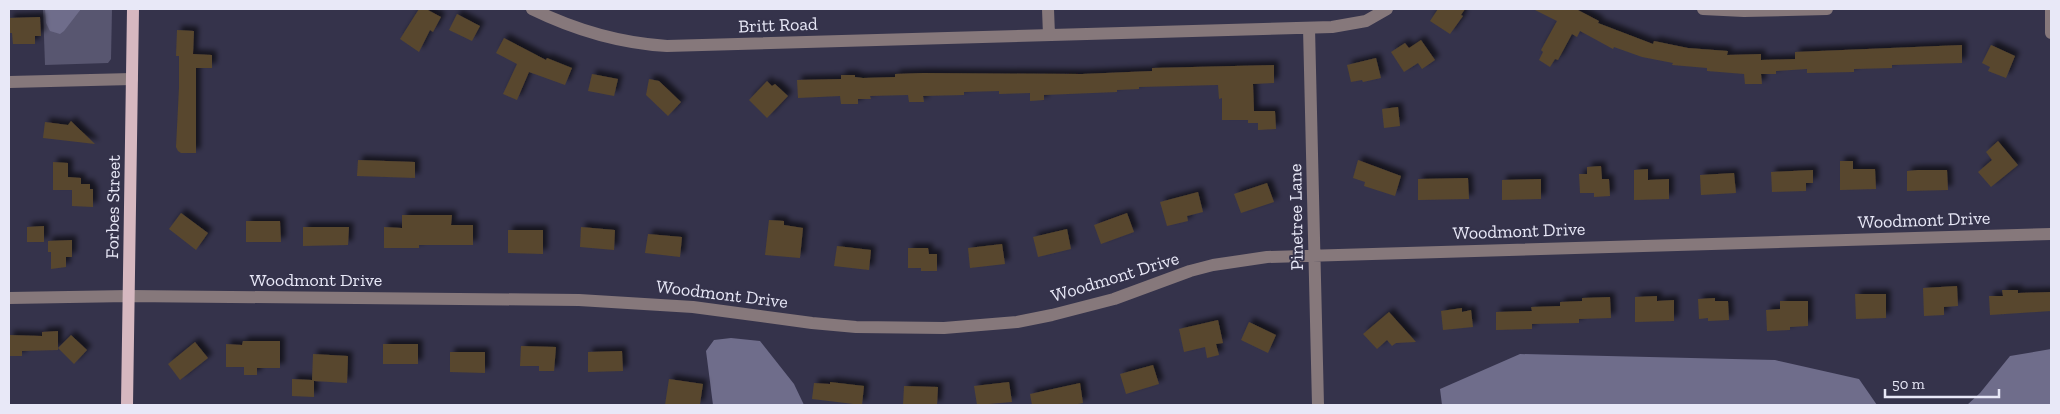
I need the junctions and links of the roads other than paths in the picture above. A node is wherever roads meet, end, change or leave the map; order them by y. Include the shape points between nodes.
1 (133, 9) edge
2 (532, 9) edge
3 (1048, 9) edge
4 (1387, 9) edge
5 (1703, 9) edge
6 (1827, 9) edge
7 (2051, 9) edge
8 (1309, 28) junction
9 (2051, 32) edge
10 (1050, 35) junction
11 (132, 79) junction
12 (9, 82) edge
13 (2051, 234) edge
14 (1315, 254) junction
15 (129, 296) junction
16 (9, 298) edge
17 (127, 405) edge
18 (1318, 405) edge

1 - 11 main road, Forbes Street
2 - 10 street, Britt Road via 592,34 667,46
3 - 10 street
4 - 8 street, Britt Road via 1378,16 1355,24
5 - 6 street
7 - 9 street
8 - 10 street, Britt Road
8 - 14 street, Pinetree Lane
11 - 12 street
11 - 15 main road, Forbes Street
13 - 14 street, Woodmont Drive
14 - 15 street, Woodmont Drive via 1213,265 1114,299 1052,315 1017,322 944,328 856,327 693,307 598,300
14 - 18 street, Pinetree Lane
15 - 16 street, Woodmont Drive
15 - 17 main road, Forbes Street

